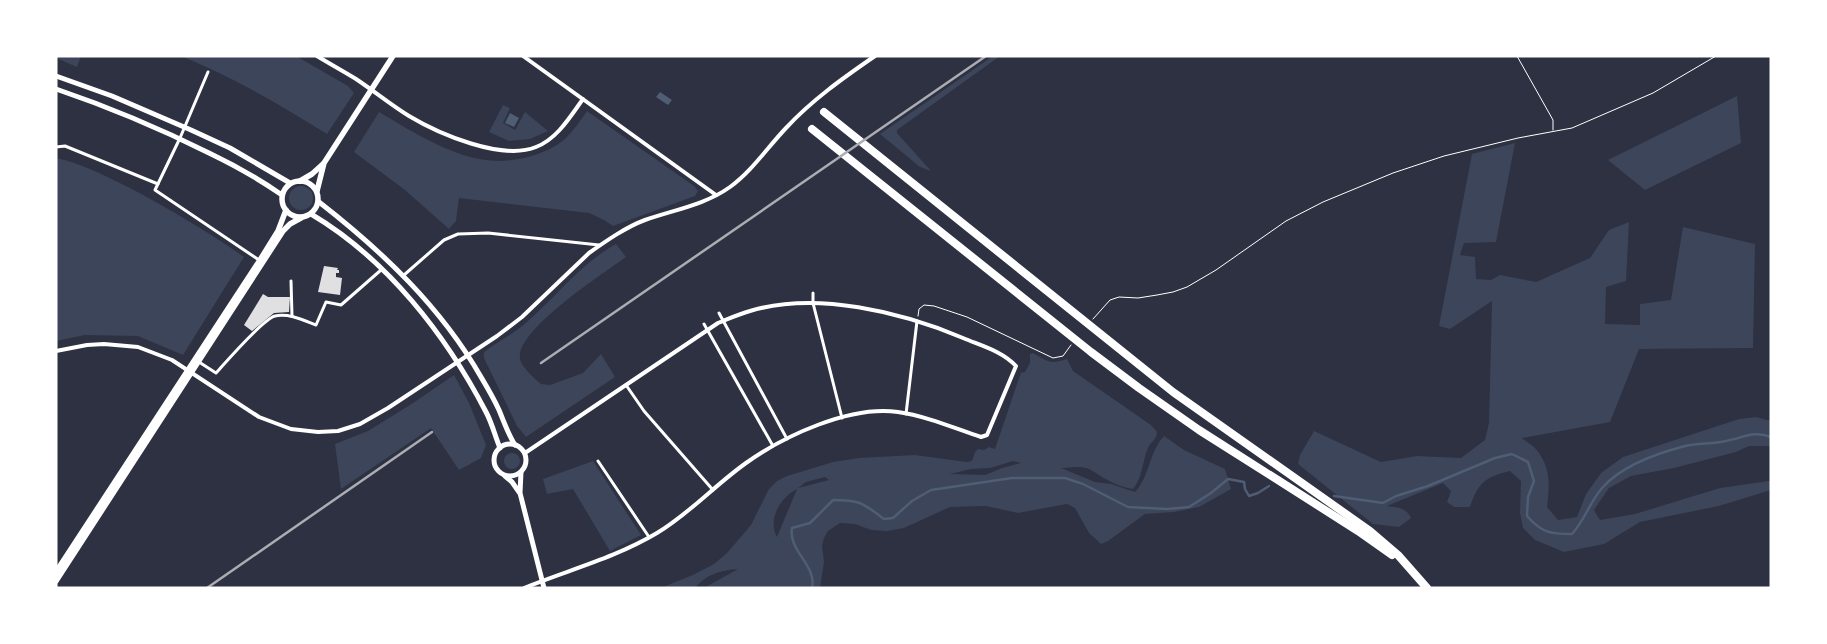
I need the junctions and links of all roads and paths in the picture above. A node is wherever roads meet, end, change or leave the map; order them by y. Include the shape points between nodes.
1 (316, 56) edge
2 (393, 56) edge
3 (523, 56) edge
4 (874, 56) edge
5 (1518, 56) edge
6 (1716, 56) edge
7 (208, 72) dead end
8 (56, 76) edge
9 (56, 89) edge
10 (371, 90) junction
11 (583, 99) junction
12 (824, 112) dead end
13 (185, 128) junction
14 (812, 129) dead end
15 (1553, 131) junction
16 (180, 138) junction
17 (56, 147) edge
18 (324, 163) junction
19 (300, 181) junction
20 (290, 183) junction
21 (158, 184) junction
22 (317, 191) junction
23 (282, 195) junction
24 (716, 195) junction
25 (319, 202) junction
26 (286, 210) junction
27 (311, 214) junction
28 (301, 218) junction
29 (600, 245) junction
30 (260, 260) junction
31 (382, 270) junction
32 (404, 276) junction
33 (291, 281) dead end
34 (813, 294) dead end
35 (813, 303) junction
36 (1102, 307) dead end
37 (719, 313) dead end
38 (292, 316) junction
39 (917, 320) junction
40 (722, 322) junction
41 (704, 324) dead end
42 (708, 330) junction
43 (56, 351) edge
44 (1065, 353) dead end
45 (468, 356) junction
46 (198, 362) junction
47 (458, 363) junction
48 (190, 371) junction
49 (626, 385) junction
50 (906, 414) junction
51 (842, 418) junction
52 (786, 439) junction
53 (514, 445) junction
54 (773, 446) junction
55 (500, 448) junction
56 (525, 454) junction
57 (598, 461) dead end
58 (521, 472) junction
59 (505, 476) junction
60 (713, 490) junction
61 (520, 493) junction
62 (649, 537) junction
63 (56, 572) edge
64 (543, 580) junction
65 (56, 581) edge
66 (524, 588) edge
67 (544, 588) edge
68 (1422, 588) edge
69 (1427, 588) edge

1 - 10 street
2 - 10 main road
3 - 11 street
4 - 24 street via 811,103 762,157 730,187
5 - 15 path via 1553,120
6 - 15 path via 1628,105 1572,128
7 - 13 street
8 - 13 street
9 - 16 street via 107,106
10 - 11 street via 436,130 474,145 514,150 535,148 550,139 564,126
10 - 18 main road
11 - 24 street
12 - 69 highway via 1173,392 1370,531 1398,555
13 - 16 street
13 - 20 street via 230,148
14 - 68 highway via 1091,352 1199,430 1375,542 1397,560
15 - 36 path via 1462,151 1393,174 1304,211 1187,287 1138,298 1119,297
16 - 21 street
16 - 23 street
17 - 21 street via 65,146
18 - 19 main road
18 - 22 main road
19 - 20 main road
19 - 22 main road via 310,183
20 - 23 main road
21 - 30 street via 154,190
22 - 25 main road
23 - 26 main road
24 - 29 street via 643,221
25 - 27 main road
25 - 32 street
26 - 28 main road
26 - 30 main road via 278,231
27 - 28 main road
27 - 31 street
28 - 46 main road via 284,231
29 - 32 street via 488,233 458,234 444,240
29 - 45 street via 522,318
30 - 48 main road
31 - 38 street via 341,305 326,302 316,325
31 - 47 street via 438,333
32 - 45 street
33 - 38 street
34 - 35 street
35 - 39 street via 859,307
35 - 40 street via 751,310
35 - 51 street
37 - 40 street
38 - 46 street via 273,316 216,372
39 - 44 path via 919,309 929,304 988,326 1049,357 1060,357
39 - 50 street
39 - 50 street via 1007,356 1016,366 987,435 981,437
40 - 42 street
40 - 52 street
41 - 42 street
42 - 49 street
42 - 54 street
43 - 48 street via 104,344 138,347
45 - 47 street
45 - 53 street
46 - 48 main road
47 - 48 street via 360,424 318,432 291,430 259,417
47 - 55 street via 487,414
48 - 63 main road
48 - 65 main road
49 - 56 street
49 - 60 street
50 - 51 street via 873,413
51 - 52 street
52 - 54 street
53 - 55 street
53 - 56 street
54 - 60 street
55 - 59 street via 494,456 494,466
56 - 58 street via 526,464
57 - 62 street
58 - 59 street
58 - 61 street
59 - 61 street
60 - 62 street
61 - 64 street
62 - 64 street
64 - 66 street
64 - 67 street

